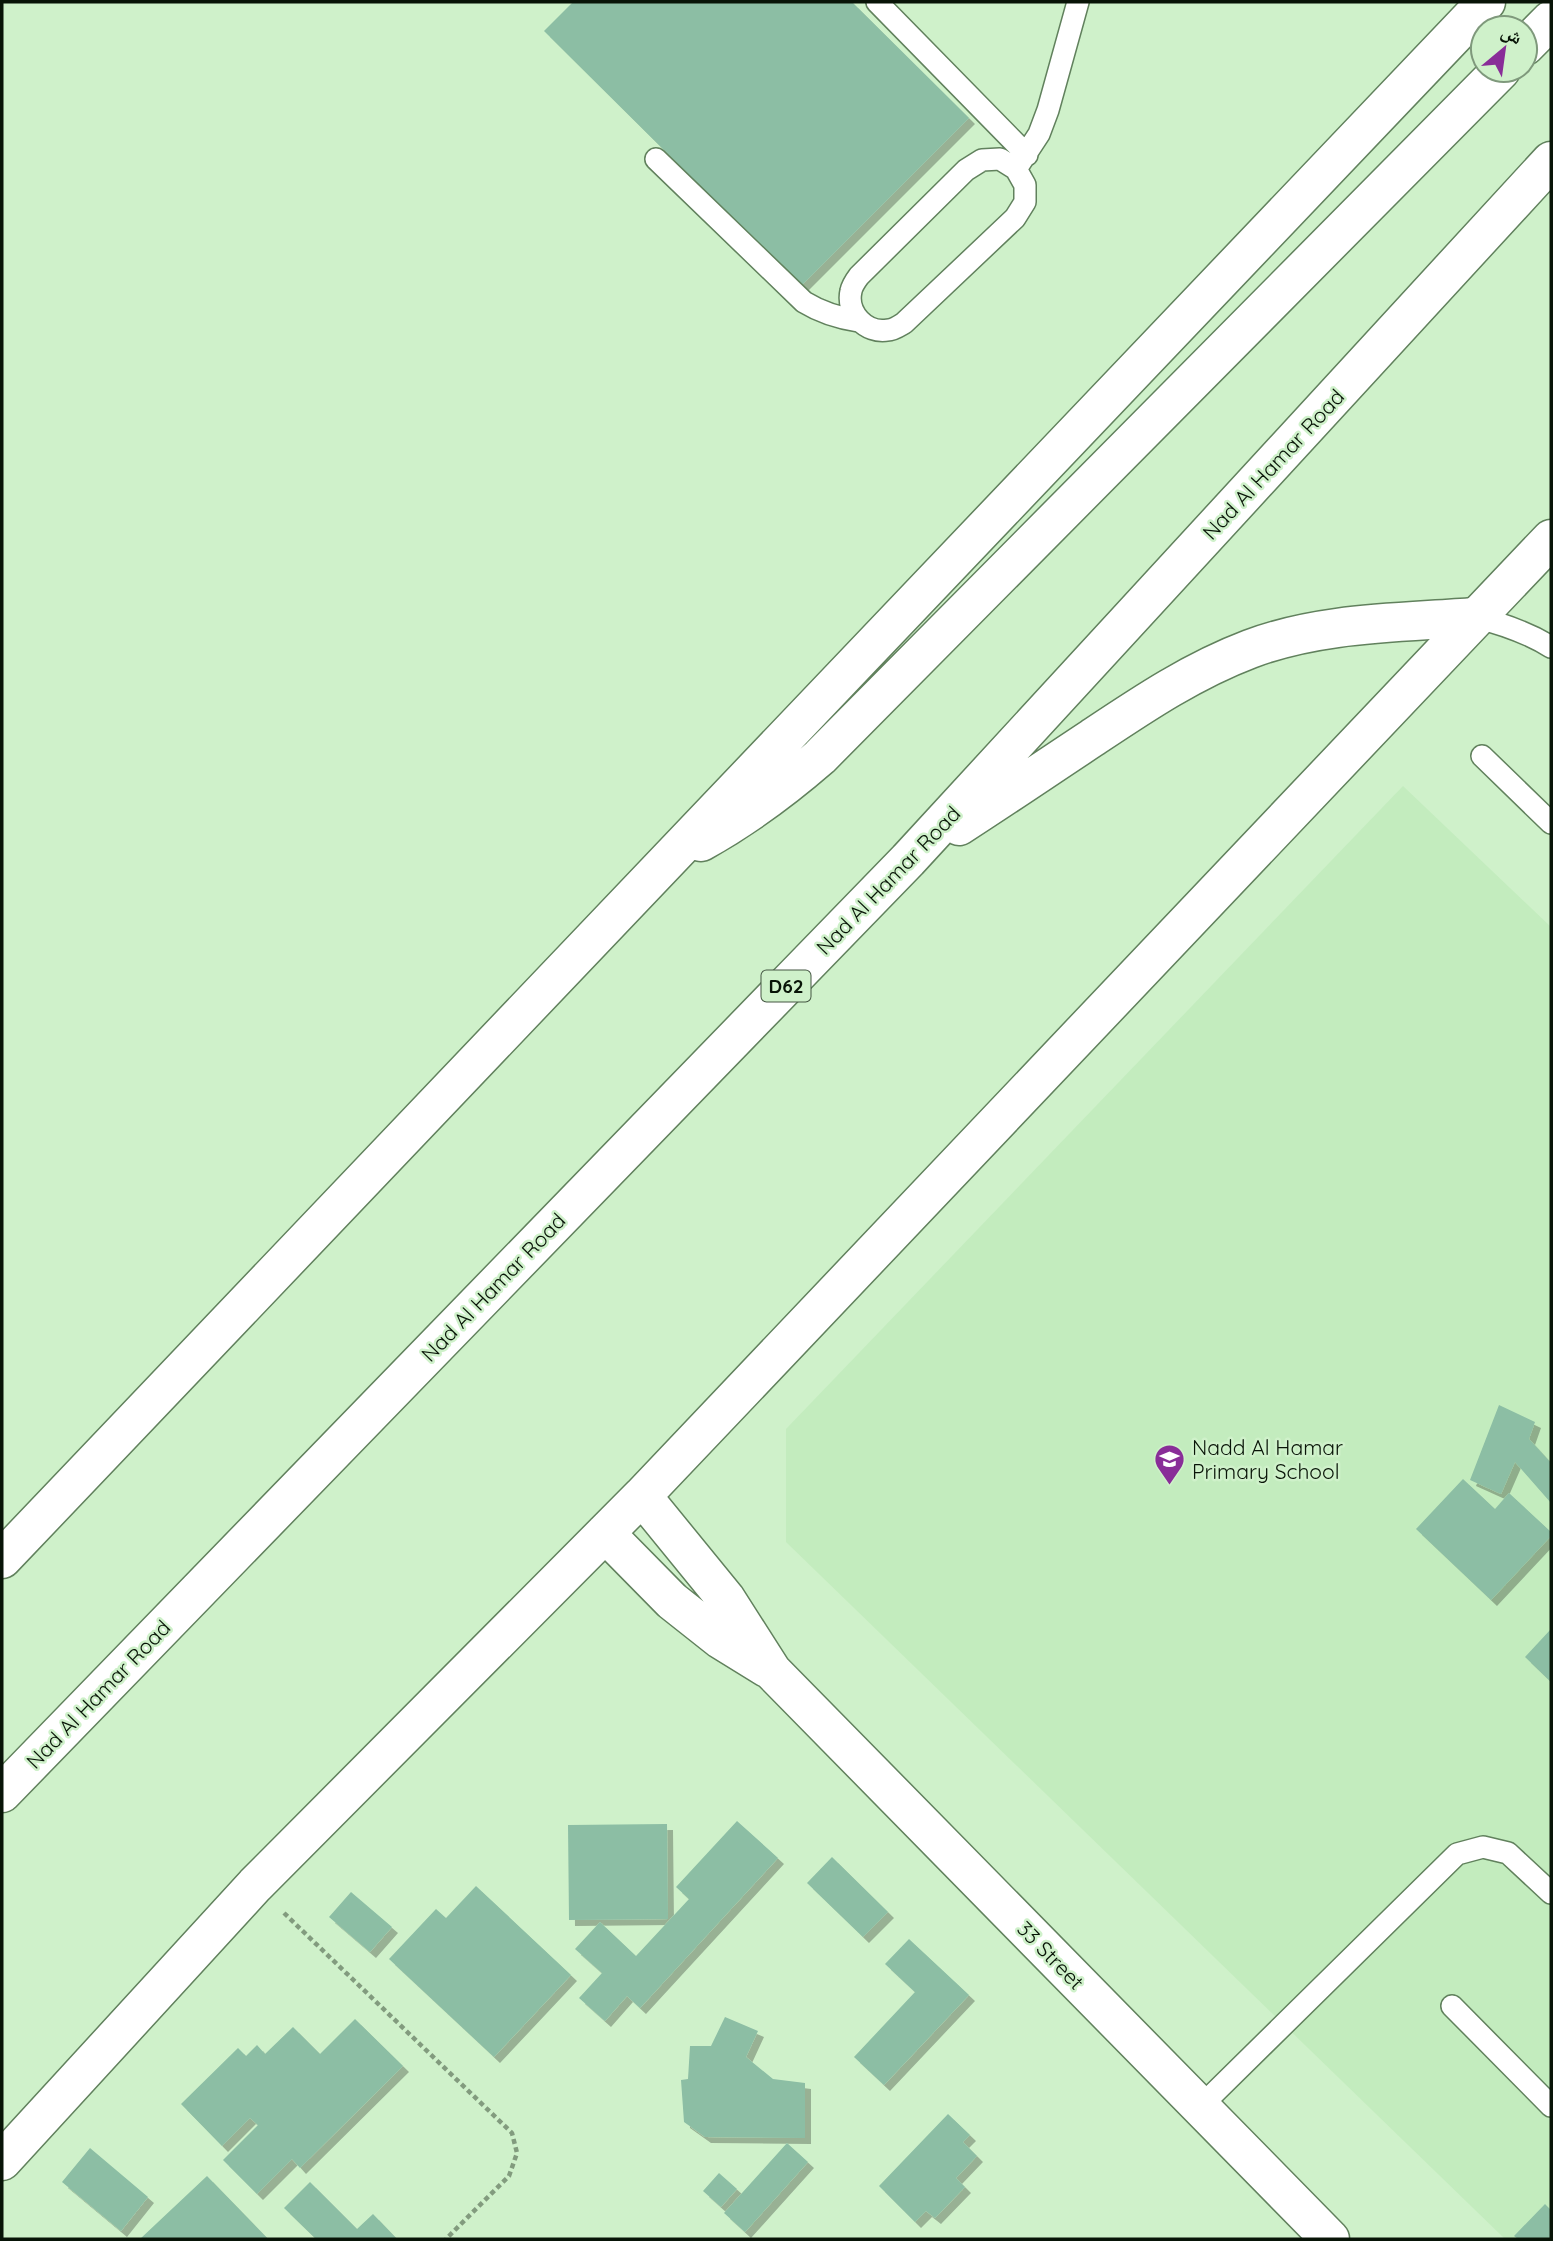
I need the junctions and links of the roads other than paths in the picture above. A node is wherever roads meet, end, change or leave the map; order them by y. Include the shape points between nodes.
1 (877, 2) edge
2 (1078, 2) edge
3 (1486, 2) edge
4 (1487, 84) edge
5 (656, 159) dead end
6 (1551, 161) edge
7 (1021, 162) junction
8 (859, 321) junction
9 (1551, 538) edge
10 (1475, 617) junction
11 (1551, 647) edge
12 (1482, 756) dead end
13 (1551, 823) edge
14 (908, 860) junction
15 (664, 863) junction
16 (642, 1496) junction
17 (605, 1533) junction
18 (2, 1559) edge
19 (772, 1671) junction
20 (2, 1793) edge
21 (1551, 1893) edge
22 (1452, 2006) dead end
23 (1551, 2106) edge
24 (1200, 2107) junction
25 (2, 2161) edge
26 (1330, 2239) edge

1 - 7 lane
2 - 7 lane via 1048,110
3 - 15 main road
4 - 15 main road via 820,757 755,810
5 - 8 lane via 804,302 821,312
6 - 14 main road, Nad Al Hamar Road / D62
7 - 8 lane via 982,160 966,170 859,276 851,290 851,306
7 - 8 lane via 1025,202 1015,218 904,323 889,330 872,329
9 - 10 main road
10 - 11 lane via 1512,626
10 - 14 main road via 1347,626 1251,649 1217,663 1162,691
10 - 16 main road
12 - 13 lane
14 - 20 main road, Nad Al Hamar Road / D62
15 - 18 main road
16 - 17 main road
16 - 19 main road, 33 Street via 715,1583
17 - 19 main road, 33 Street via 672,1601 720,1639
17 - 25 main road via 255,1885
19 - 24 main road, 33 Street
21 - 24 lane via 1508,1853 1483,1847 1457,1854
22 - 23 lane
24 - 26 main road, 33 Street

